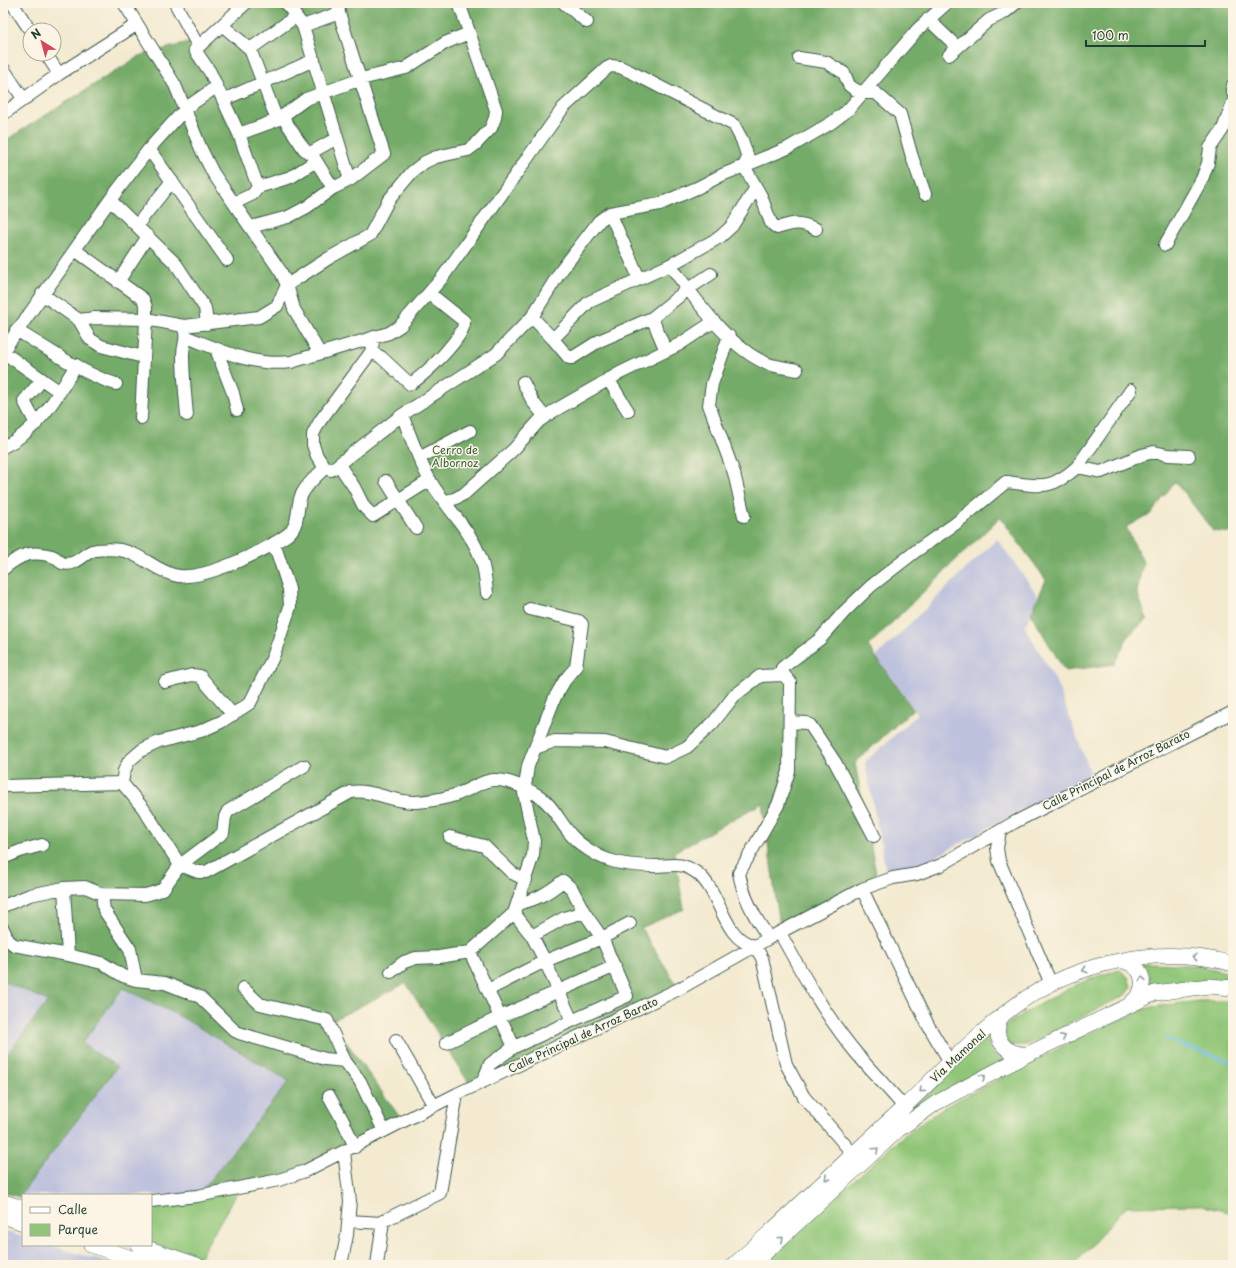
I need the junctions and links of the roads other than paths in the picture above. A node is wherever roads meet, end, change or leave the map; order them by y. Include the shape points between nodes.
1 (12, 3) edge
2 (124, 3) edge
3 (175, 3) edge
4 (246, 3) edge
5 (286, 3) edge
6 (459, 3) edge
7 (564, 3) edge
8 (947, 3) edge
9 (1016, 3) edge
10 (339, 8) edge
11 (928, 19) junction
12 (299, 21) junction
13 (25, 22) edge
14 (587, 22) dead end
15 (136, 25) junction
16 (222, 25) junction
17 (469, 34) junction
18 (198, 46) junction
19 (250, 49) junction
20 (799, 58) dead end
21 (314, 60) junction
22 (51, 62) edge
23 (3, 68) edge
24 (59, 74) junction
25 (361, 79) junction
26 (262, 82) junction
27 (1233, 85) edge
28 (216, 87) junction
29 (322, 93) junction
30 (863, 93) junction
31 (1233, 93) edge
32 (24, 100) junction
33 (223, 100) junction
34 (1233, 102) edge
35 (186, 108) junction
36 (3, 114) edge
37 (280, 118) junction
38 (239, 134) junction
39 (337, 138) junction
40 (149, 149) junction
41 (314, 159) junction
42 (744, 166) junction
43 (350, 180) junction
44 (172, 181) junction
45 (258, 187) junction
46 (333, 188) junction
47 (755, 189) junction
48 (925, 194) dead end
49 (110, 200) junction
50 (234, 203) junction
51 (610, 214) junction
52 (137, 225) junction
53 (252, 227) junction
54 (816, 229) dead end
55 (148, 236) junction
56 (1164, 245) dead end
57 (75, 250) junction
58 (227, 260) dead end
59 (670, 264) junction
60 (711, 274) dead end
61 (639, 278) junction
62 (118, 282) junction
63 (287, 285) junction
64 (688, 289) junction
65 (429, 293) junction
66 (42, 294) junction
67 (532, 317) junction
68 (652, 318) junction
69 (146, 319) junction
70 (79, 320) junction
71 (713, 322) junction
72 (207, 324) junction
73 (16, 330) junction
74 (185, 332) junction
75 (729, 336) junction
76 (374, 337) junction
77 (553, 339) junction
78 (216, 350) junction
79 (3, 351) edge
80 (666, 351) junction
81 (319, 352) junction
82 (371, 352) junction
83 (144, 357) junction
84 (76, 365) junction
85 (798, 370) dead end
86 (42, 380) junction
87 (608, 380) junction
88 (523, 382) dead end
89 (116, 384) dead end
90 (1131, 390) dead end
91 (60, 392) junction
92 (237, 410) dead end
93 (628, 411) dead end
94 (187, 414) dead end
95 (402, 414) junction
96 (545, 417) junction
97 (141, 418) dead end
98 (36, 424) junction
99 (470, 430) dead end
100 (3, 447) edge
101 (1189, 456) dead end
102 (421, 457) junction
103 (339, 465) junction
104 (1077, 467) junction
105 (325, 468) junction
106 (430, 480) junction
107 (386, 481) dead end
108 (398, 500) junction
109 (445, 500) junction
110 (744, 516) dead end
111 (416, 528) dead end
112 (274, 543) junction
113 (3, 569) edge
114 (488, 593) dead end
115 (530, 609) dead end
116 (784, 675) junction
117 (165, 682) dead end
118 (1233, 712) edge
119 (233, 715) junction
120 (790, 722) junction
121 (535, 748) junction
122 (304, 766) dead end
123 (122, 783) junction
124 (3, 786) edge
125 (525, 788) junction
126 (1000, 831) junction
127 (874, 836) dead end
128 (450, 837) dead end
129 (42, 845) dead end
130 (3, 858) edge
131 (180, 865) junction
132 (526, 880) junction
133 (64, 888) junction
134 (862, 889) junction
135 (102, 894) junction
136 (3, 906) edge
137 (515, 909) junction
138 (584, 912) junction
139 (630, 923) dead end
140 (3, 929) edge
141 (780, 933) junction
142 (532, 936) junction
143 (602, 938) junction
144 (769, 938) junction
145 (755, 946) junction
146 (470, 952) junction
147 (68, 954) junction
148 (1123, 960) junction
149 (545, 961) junction
150 (1233, 964) edge
151 (615, 966) junction
152 (391, 972) dead end
153 (136, 980) junction
154 (1051, 984) junction
155 (243, 988) dead end
156 (1233, 988) edge
157 (488, 990) junction
158 (558, 991) junction
159 (1130, 1003) junction
160 (1002, 1016) junction
161 (500, 1017) junction
162 (572, 1021) junction
163 (396, 1040) dead end
164 (446, 1043) dead end
165 (514, 1047) junction
166 (1028, 1054) junction
167 (346, 1061) junction
168 (950, 1062) junction
169 (483, 1081) junction
170 (456, 1094) junction
171 (329, 1096) dead end
172 (434, 1106) junction
173 (904, 1107) junction
174 (384, 1131) junction
175 (350, 1149) junction
176 (853, 1154) junction
177 (152, 1201) edge
178 (3, 1202) edge
179 (22, 1208) edge
180 (3, 1216) edge
181 (349, 1221) junction
182 (22, 1223) edge
183 (382, 1223) junction
184 (94, 1246) edge
185 (141, 1246) edge
186 (152, 1265) edge
187 (197, 1265) edge
188 (342, 1265) edge
189 (377, 1265) edge
190 (734, 1265) edge
191 (752, 1265) edge

1 - 13 street
2 - 15 street
3 - 18 street
4 - 16 street
5 - 12 street
6 - 17 street
7 - 14 street
8 - 11 street
9 - 11 street via 1004,13 988,20 953,51
10 - 12 street
10 - 25 street
11 - 30 street
12 - 19 street
12 - 21 street
15 - 24 street
15 - 35 street via 175,85
16 - 18 street
16 - 19 street
17 - 25 street via 445,43 406,68
17 - 63 street via 496,110 491,128 468,150 436,157 412,172 388,200 370,235
18 - 28 street via 195,50 210,72
19 - 26 street
20 - 30 street via 826,62 836,67 844,73 851,88
21 - 26 street
21 - 29 street
22 - 24 street
23 - 32 street
24 - 32 street
25 - 29 street
25 - 43 street via 384,154
26 - 33 street
26 - 37 street
27 - 31 street
28 - 33 street
28 - 35 street
29 - 37 street via 306,99
29 - 39 street
30 - 42 street via 832,123 788,148
30 - 48 street via 876,93 900,114
32 - 36 street
33 - 38 street
34 - 56 street via 1223,129 1210,148 1202,179
35 - 40 street
35 - 50 street via 213,173
37 - 38 street
37 - 41 street
38 - 45 street
39 - 41 street via 312,152
39 - 43 street
40 - 44 street
40 - 49 street
41 - 45 street via 291,176
41 - 46 street
42 - 47 street
42 - 51 street via 660,204
42 - 65 street via 748,158 734,125 632,72 611,66 602,71 563,108 454,263
43 - 46 street
44 - 52 street
44 - 58 street
45 - 50 street via 253,194
46 - 53 street via 288,217
47 - 54 street via 777,228 795,222
47 - 59 street via 732,226 720,237
49 - 52 street
49 - 57 street
50 - 53 street
51 - 61 street
51 - 67 street via 599,221 560,272
52 - 55 street
53 - 63 street
55 - 62 street
55 - 72 street via 176,264 205,308
57 - 62 street
57 - 66 street
59 - 61 street
59 - 64 street
60 - 64 street
61 - 77 street via 589,302
62 - 69 street via 143,299
63 - 72 street via 277,306 260,317
63 - 81 street via 294,309
64 - 68 street
64 - 71 street
65 - 76 street via 400,326 389,333
65 - 82 street via 464,320 447,351 410,384 381,357
66 - 70 street
66 - 73 street
67 - 77 street
67 - 95 street via 496,354
68 - 77 street via 599,341 572,358 569,358
68 - 80 street
69 - 70 street
69 - 74 street
69 - 83 street
70 - 83 street via 90,338 101,346
71 - 75 street
71 - 80 street
72 - 74 street
73 - 79 street
73 - 84 street
74 - 78 street
74 - 94 street via 183,348
75 - 85 street via 749,354 768,364
75 - 110 street via 712,384 709,406 734,473
76 - 81 street
76 - 82 street
78 - 81 street via 242,358 279,363 291,362
78 - 92 street
79 - 86 street
80 - 87 street
82 - 105 street via 313,434 313,445
83 - 97 street
84 - 89 street
84 - 91 street
86 - 91 street
86 - 98 street via 24,401
87 - 93 street
87 - 96 street
88 - 96 street via 530,398
90 - 104 street
91 - 98 street
95 - 102 street
95 - 103 street
96 - 109 street via 464,494
98 - 100 street
99 - 102 street
101 - 104 street via 1154,452 1101,472
102 - 106 street
103 - 105 street via 331,470
103 - 108 street via 373,516
104 - 116 street via 1067,476 1049,485 1036,487 1006,482 996,489 955,524 871,586 820,639 782,668
105 - 112 street via 309,484 301,497 292,531
106 - 108 street
106 - 109 street via 440,497
107 - 108 street
108 - 111 street
109 - 114 street via 452,514 468,533 482,560
112 - 113 street via 228,566 197,575 176,576 143,558 119,550 92,551 76,563 62,563 54,556 26,553
112 - 119 street via 289,589 290,608 273,657 250,703
115 - 121 street via 579,621 582,624 576,667 556,697
116 - 120 street via 790,682
116 - 121 street via 760,676 734,696 713,723 687,747 666,756 605,742 554,740
117 - 119 street via 192,674 200,676
118 - 126 street, Calle Principal de Arroz Barato
119 - 123 street via 201,731 159,742 142,750 129,761
120 - 127 street via 810,725 835,762
120 - 144 street via 789,770 780,798 739,873 759,924
121 - 125 street via 528,766
122 - 131 street via 228,811 223,833
123 - 124 street
123 - 131 street via 143,808
125 - 131 street via 507,780 496,779 470,786 456,794 417,802 403,802 370,792 351,792 206,872 198,872
125 - 132 street via 528,818 534,841 533,856
125 - 145 street via 543,799 572,836 596,854 618,862 657,866 673,864 700,875 736,937 743,943
126 - 134 street, Calle Principal de Arroz Barato via 928,871 893,878
126 - 154 street via 997,848 999,861
128 - 132 street via 484,846 512,873
129 - 130 street via 20,850
131 - 135 street via 163,889 156,892 145,895
132 - 137 street
133 - 135 street via 85,887
133 - 136 street via 30,895
133 - 147 street
134 - 141 street, Calle Principal de Arroz Barato
134 - 168 street via 928,1025
135 - 153 street via 104,910 130,949
137 - 138 street via 551,891 563,881 572,889
137 - 142 street
137 - 146 street
138 - 142 street via 564,918
138 - 143 street
139 - 143 street
140 - 147 street via 8,940 14,945
141 - 144 street, Calle Principal de Arroz Barato
141 - 173 street via 815,995 856,1054
142 - 149 street
143 - 149 street
143 - 151 street
144 - 145 street, Calle Principal de Arroz Barato
145 - 169 street, Calle Principal de Arroz Barato via 679,989
145 - 176 street via 762,958 782,1047 792,1075 804,1097
146 - 152 street via 416,958 404,962
146 - 157 street
147 - 153 street via 102,963 123,976
150 -> 148 main road, Vía Mamonal via 1186,956
148 -> 154 main road, Vía Mamonal via 1080,972
159 -> 148 main road via 1141,993 1143,979 1136,966
149 - 157 street
149 - 158 street
151 - 158 street
151 - 162 street via 627,996
153 - 167 street via 165,983 200,997 239,1033 325,1058
154 - 160 main road, Vía Mamonal
155 - 167 street via 260,1004 327,1020
156 - 159 main road, Vía Mamonal via 1209,986 1155,993
157 - 161 street
158 - 161 street
158 - 162 street
166 -> 159 main road, Vía Mamonal
160 - 166 main road via 997,1028 1003,1046 1014,1053
160 - 168 main road, Vía Mamonal
161 - 164 street
161 - 165 street
162 - 165 street
163 - 172 street
165 - 169 street via 490,1064
191 -> 166 main road, Vía Mamonal via 918,1114
167 - 174 street via 360,1081
168 -> 173 main road, Vía Mamonal
169 - 170 street, Calle Principal de Arroz Barato
170 - 172 street, Calle Principal de Arroz Barato
170 - 183 street via 440,1193 386,1218
171 - 175 street
172 - 174 street, Calle Principal de Arroz Barato
173 - 176 main road, Vía Mamonal
174 - 175 street, Calle Principal de Arroz Barato
175 - 177 street, Calle Principal de Arroz Barato via 305,1171 279,1180 197,1196
175 - 181 street
176 -> 190 main road, Vía Mamonal
178 - 179 main road
180 - 182 main road
181 - 183 street
181 - 188 street
183 - 189 street
184 - 186 main road
185 - 187 main road

